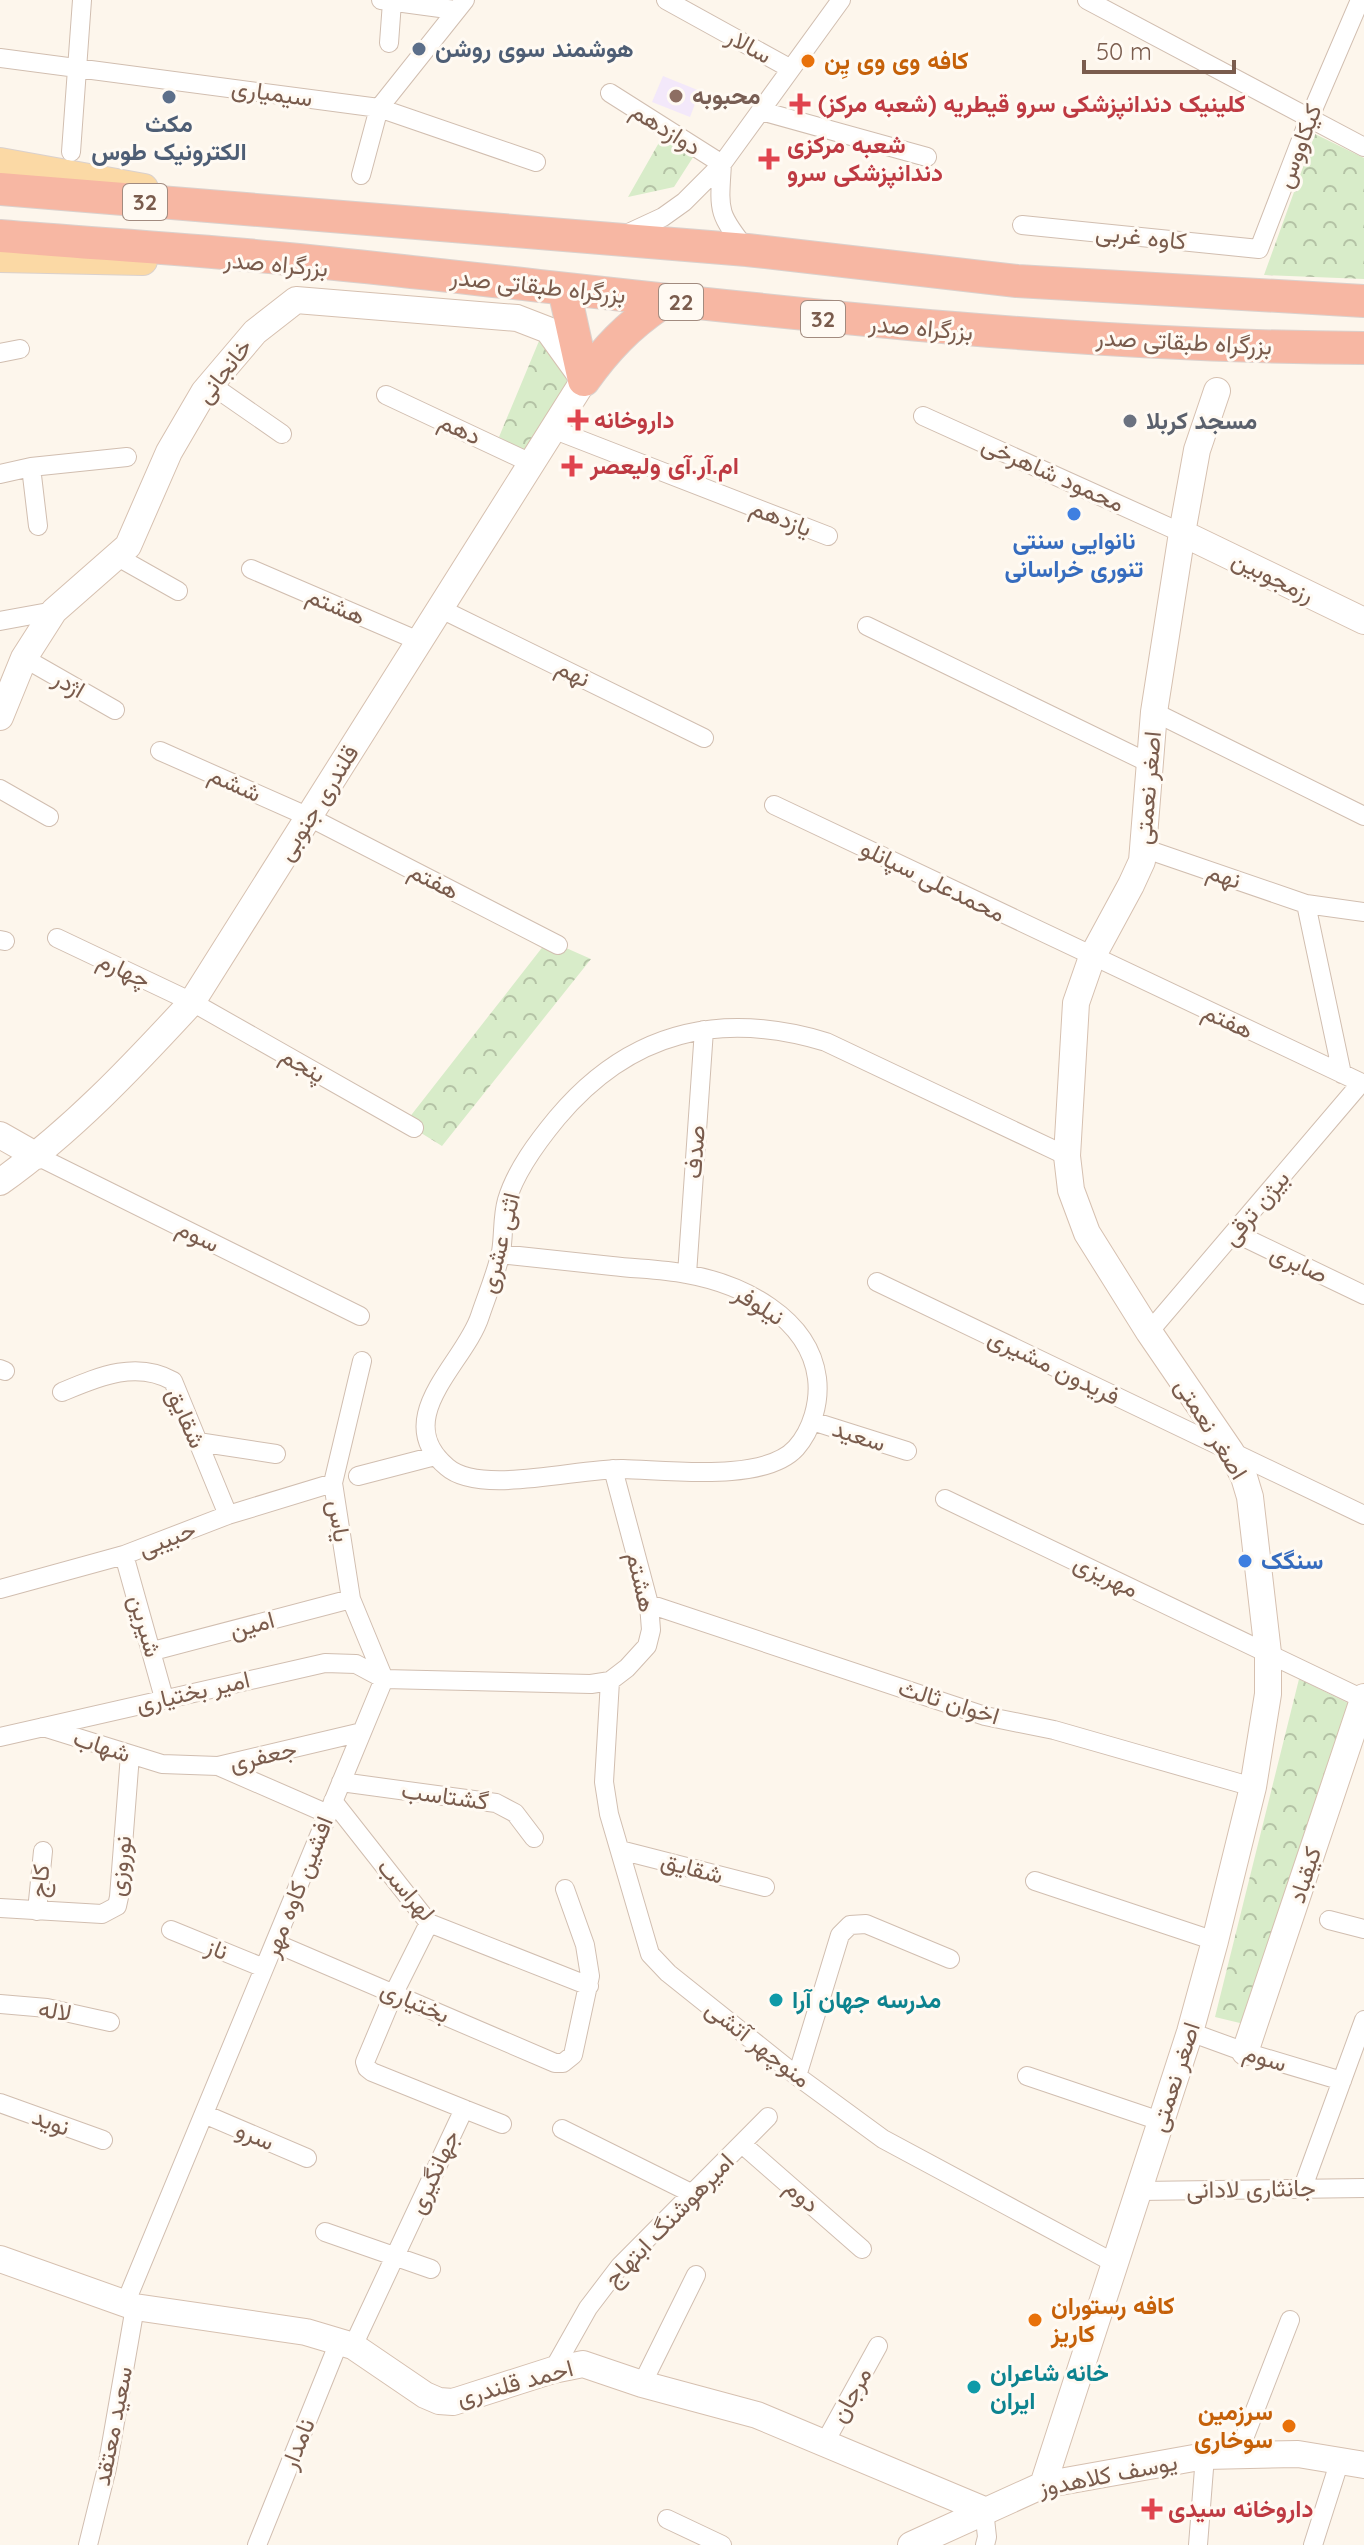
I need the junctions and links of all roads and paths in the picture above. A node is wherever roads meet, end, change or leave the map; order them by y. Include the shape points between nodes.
1 (82, 0) edge
2 (666, 0) edge
3 (841, 0) edge
4 (1087, 0) edge
5 (1360, 0) edge
6 (387, 1) edge
7 (460, 5) edge
8 (389, 43) dead end
9 (0, 58) edge
10 (77, 67) junction
11 (791, 69) junction
12 (610, 93) dead end
13 (379, 108) junction
14 (761, 111) junction
15 (1309, 119) junction
16 (1364, 147) edge
17 (71, 152) dead end
18 (927, 157) dead end
19 (0, 162) edge
20 (536, 162) dead end
21 (722, 164) junction
22 (361, 175) dead end
23 (0, 191) edge
24 (291, 214) junction
25 (1022, 225) dead end
26 (0, 236) edge
27 (612, 240) junction
28 (0, 243) edge
29 (1259, 249) joint
30 (747, 250) junction
31 (0, 258) edge
32 (284, 264) junction
33 (565, 294) junction
34 (1364, 304) edge
35 (659, 305) junction
36 (1364, 348) edge
37 (20, 349) dead end
38 (0, 353) edge
39 (1364, 357) edge
40 (584, 380) junction
41 (210, 384) junction
42 (1217, 391) dead end
43 (386, 395) dead end
44 (923, 416) dead end
45 (555, 430) junction
46 (282, 434) dead end
47 (127, 457) dead end
48 (533, 464) junction
49 (31, 467) junction
50 (0, 474) edge
51 (38, 526) dead end
52 (1182, 533) junction
53 (828, 536) dead end
54 (116, 556) junction
55 (251, 569) dead end
56 (178, 591) dead end
57 (441, 609) junction
58 (54, 611) junction
59 (0, 621) edge
60 (1364, 621) edge
61 (867, 626) dead end
62 (421, 642) junction
63 (24, 658) junction
64 (115, 710) dead end
65 (1154, 712) junction
66 (0, 717) edge
67 (704, 738) dead end
68 (160, 751) dead end
69 (1149, 763) junction
70 (0, 789) edge
71 (774, 805) dead end
72 (1364, 816) edge
73 (49, 817) dead end
74 (309, 817) junction
75 (1143, 848) junction
76 (1306, 904) junction
77 (1364, 912) edge
78 (57, 938) dead end
79 (558, 945) dead end
80 (1092, 957) junction
81 (192, 1002) junction
82 (704, 1030) junction
83 (1342, 1074) junction
84 (1362, 1084) edge
85 (414, 1128) dead end
86 (0, 1135) edge
87 (37, 1156) junction
88 (1067, 1156) junction
89 (0, 1182) edge
90 (1235, 1233) junction
91 (500, 1254) junction
92 (687, 1274) junction
93 (877, 1282) dead end
94 (1364, 1295) edge
95 (360, 1316) dead end
96 (1149, 1332) junction
97 (362, 1361) dead end
98 (62, 1392) dead end
99 (812, 1421) junction
100 (198, 1442) junction
101 (907, 1451) dead end
102 (1231, 1452) junction
103 (276, 1454) dead end
104 (435, 1456) junction
105 (613, 1469) junction
106 (358, 1476) dead end
107 (333, 1483) junction
108 (945, 1499) dead end
109 (228, 1515) junction
110 (1364, 1515) edge
111 (124, 1555) junction
112 (0, 1589) edge
113 (351, 1599) junction
114 (649, 1604) junction
115 (153, 1651) junction
116 (1268, 1653) junction
117 (384, 1679) junction
118 (610, 1681) junction
119 (164, 1698) junction
120 (1364, 1698) edge
121 (43, 1727) junction
122 (362, 1732) junction
123 (0, 1737) edge
124 (130, 1755) junction
125 (162, 1764) joint
126 (218, 1766) junction
127 (341, 1782) junction
128 (1253, 1787) junction
129 (331, 1807) junction
130 (534, 1838) dead end
131 (620, 1850) junction
132 (43, 1851) dead end
133 (1035, 1881) dead end
134 (765, 1887) dead end
135 (565, 1889) dead end
136 (0, 1908) edge
137 (37, 1911) junction
138 (1329, 1920) dead end
139 (429, 1923) junction
140 (1364, 1929) edge
141 (171, 1930) dead end
142 (1215, 1941) junction
143 (275, 1943) junction
144 (950, 1959) dead end
145 (264, 1968) junction
146 (589, 1986) junction
147 (394, 1993) junction
148 (0, 2004) edge
149 (1364, 2020) edge
150 (110, 2022) dead end
151 (1190, 2032) junction
152 (1245, 2052) junction
153 (797, 2076) junction
154 (1027, 2076) dead end
155 (1342, 2081) junction
156 (0, 2103) edge
157 (464, 2109) junction
158 (204, 2114) junction
159 (768, 2117) dead end
160 (1160, 2121) junction
161 (502, 2124) dead end
162 (562, 2129) dead end
163 (103, 2140) dead end
164 (742, 2144) junction
165 (307, 2158) dead end
166 (1303, 2187) junction
167 (1364, 2188) edge
168 (1139, 2191) junction
169 (693, 2194) junction
170 (325, 2232) dead end
171 (862, 2249) dead end
172 (394, 2257) junction
173 (0, 2259) edge
174 (1116, 2264) junction
175 (431, 2269) dead end
176 (696, 2275) dead end
177 (130, 2305) junction
178 (1290, 2320) dead end
179 (346, 2344) junction
180 (878, 2346) dead end
181 (553, 2370) junction
182 (642, 2384) junction
183 (824, 2444) junction
184 (1238, 2454) junction
185 (1205, 2456) junction
186 (1352, 2462) edge
187 (1043, 2485) junction
188 (984, 2510) junction
189 (667, 2519) dead end
190 (88, 2545) edge
191 (257, 2545) edge
192 (722, 2545) edge
193 (911, 2545) edge
194 (985, 2545) edge
195 (1198, 2545) edge
196 (1313, 2545) edge

1 - 10 street
2 - 11 street, سالار
3 - 11 street
4 - 15 street
5 - 15 street, کیکاووس
6 - 7 street
6 - 8 street
7 - 13 street
9 - 10 street, سیمیاری
10 - 13 street, سیمیاری
10 - 17 street
11 - 14 street
12 - 21 street, دوازدهم
13 - 20 street, سیمیاری
13 - 22 street
14 - 18 street
14 - 21 street
15 - 16 street
15 - 29 street, کیکاووس
19 - 24 main road
21 - 27 street via 663,217
21 - 30 street via 720,204 726,224
23 - 24 highway, 32
23 - 34 highway, بزرگراه طبقاتی صدر / 22 via 1017,287
24 - 27 highway, 32
25 - 29 street, کاوه غربی
26 - 36 highway, بزرگراه طبقاتی صدر / 22 via 285,259 1012,332 1236,347
27 - 30 highway, 32
28 - 32 highway, بزرگراه صدر / 32
30 - 34 highway, 32 via 1017,281
31 - 32 main road
32 - 33 highway, بزرگراه صدر / 32
33 - 35 highway, بزرگراه صدر / 32
33 - 40 highway
35 - 39 highway, بزرگراه صدر / 32 via 1028,337
35 - 40 highway via 604,350
37 - 38 street
40 - 41 street, خانجانی via 548,330 517,318 296,300 255,332
40 - 45 street, قلندری جنوبی
41 - 46 street
41 - 54 street, خانجانی via 169,452 128,546
42 - 52 street, اصغر نعمتی via 1197,450
43 - 48 street, دهم
44 - 52 street, محمود شاهرخی
45 - 48 street, قلندری جنوبی
45 - 53 street, یازدهم
47 - 49 street
48 - 57 street, قلندری جنوبی
49 - 50 street
49 - 51 street
52 - 60 street, رزمجوبین
52 - 65 street, اصغر نعمتی
54 - 56 street
54 - 58 street, خانجانی
55 - 62 street, هشتم
57 - 62 street, قلندری جنوبی
57 - 67 street, نهم
58 - 59 street
58 - 63 street, خانجانی
61 - 69 street
62 - 74 street, قلندری جنوبی
63 - 64 street, اژدر
63 - 66 street, خانجانی
65 - 69 street, اصغر نعمتی
65 - 72 street
68 - 74 street, ششم
69 - 75 street, اصغر نعمتی
70 - 73 street
71 - 80 street, محمدعلی سپانلو
74 - 79 street, هفتم
74 - 81 street, قلندری جنوبی
75 - 76 street, نهم
75 - 80 street, اصغر نعمتی via 1138,871
76 - 77 street, نهم
76 - 83 street
78 - 81 street, چهارم
80 - 83 street, هفتم
80 - 88 street, اصغر نعمتی via 1076,1003
81 - 85 street, پنجم
81 - 87 street, قلندری جنوبی
82 - 88 street, اثنی عشری via 787,1030 826,1042
82 - 91 street, اثنی عشری via 643,1048 602,1073 573,1100 523,1165 507,1201
82 - 92 street, صدف
83 - 84 street, هفتم
84 - 90 street, بیژن ترقی
86 - 87 street
87 - 89 street, قلندری جنوبی
87 - 95 street, سوم
88 - 96 street, اصغر نعمتی via 1071,1190 1087,1233
90 - 94 street, صابری
90 - 96 street, بیژن ترقی
91 - 92 street, نیلوفر
91 - 104 street, اثنی عشری via 475,1331 431,1400 427,1437
92 - 99 street, نیلوفر via 748,1294 801,1335 814,1361 819,1395
93 - 102 street, فریدون مشیری
96 - 102 street, اصغر نعمتی
97 - 107 street, یاس
98 - 100 street, شقایق via 103,1375 158,1373 173,1381
99 - 101 street, سعید
99 - 105 street, نیلوفر via 796,1448 773,1464 745,1471
100 - 103 street
100 - 109 street, شقایق
102 - 110 street, فریدون مشیری
102 - 116 street, اصغر نعمتی via 1250,1497
104 - 105 street via 461,1477 492,1481
104 - 106 street
105 - 114 street, هشتم
107 - 109 street, حبیبی
107 - 113 street, یاس
108 - 116 street, مهریزی
109 - 111 street, حبیبی
111 - 112 street, حبیبی
111 - 115 street, شیرین
113 - 115 street, امین
113 - 117 street, یاس
114 - 118 street, هشتم via 647,1646
114 - 128 street, اخوان ثالث via 985,1716 1054,1730
115 - 119 street, شیرین
116 - 120 street, مهریزی
116 - 128 street, اصغر نعمتی via 1268,1702
117 - 118 street
117 - 119 street, امیر بختیاری via 356,1664 325,1663
117 - 122 street, افشین کاوه مهر
118 - 131 street, منوچهر آتشی via 604,1782
119 - 121 street, امیر بختیاری
120 - 152 street, کیقباد
121 - 123 street, امیر بختیاری
121 - 124 street, شهاب
122 - 126 street, جعفری
122 - 127 street, افشین کاوه مهر
124 - 125 street, شهاب
124 - 137 street, نوروزی via 117,1906 102,1914
125 - 126 street, جعفری
126 - 129 street, لهراسب
127 - 129 street, افشین کاوه مهر
127 - 130 street, گشتاسب via 496,1803 515,1813
128 - 142 street, اصغر نعمتی
129 - 139 street, لهراسب
129 - 143 street, افشین کاوه مهر
131 - 134 street, شقایق
131 - 153 street, منوچهر آتشی via 650,1954
132 - 137 street, کاج
133 - 142 street
135 - 146 street via 585,1945
136 - 137 street, نوروزی
138 - 140 street
139 - 146 street, لهراسب
139 - 147 street, جهانگیری
141 - 145 street, ناز
142 - 151 street, اصغر نعمتی
143 - 145 street, افشین کاوه مهر
143 - 147 street, بختیاری
144 - 153 street via 866,1924 850,1925 840,1935
145 - 158 street, افشین کاوه مهر
146 - 147 street, بختیاری via 573,2055 563,2063
147 - 157 street, جهانگیری via 367,2054 367,2068
148 - 150 street, لاله
149 - 155 street
151 - 152 street, سوم
151 - 160 street, اصغر نعمتی
152 - 155 street, سوم
153 - 174 street, منوچهر آتشی via 883,2139
154 - 160 street
155 - 166 street
156 - 163 street, نوید
157 - 161 street
157 - 172 street, جهانگیری
158 - 165 street, سرو
158 - 177 street, افشین کاوه مهر
159 - 164 street, امیرهوشنگ ابتهاج
160 - 168 street, اصغر نعمتی
162 - 169 street
164 - 169 street, امیرهوشنگ ابتهاج
164 - 171 street, دوم
166 - 167 street, جانثاری لادانی
166 - 168 street, جانثاری لادانی
168 - 174 street, اصغر نعمتی
169 - 181 street, امیرهوشنگ ابتهاج via 603,2286
170 - 172 street
172 - 175 street
172 - 179 street, جهانگیری
173 - 177 street, احمد قلندری
174 - 187 street, اصغر نعمتی
176 - 182 street
177 - 179 street, احمد قلندری via 306,2332
177 - 190 street, سعید معتقد via 107,2468
178 - 184 street
179 - 181 street, احمد قلندری via 439,2401 453,2402
179 - 191 street, نامدار
180 - 183 street, مرجان
181 - 182 street, احمد قلندری via 583,2364
182 - 183 street, احمد قلندری via 757,2415
183 - 188 street, احمد قلندری
184 - 185 street, یوسف کلاهدوز
184 - 186 street, یوسف کلاهدوز via 1298,2454
185 - 187 street, یوسف کلاهدوز
185 - 195 street
186 - 196 street
187 - 188 street, یوسف کلاهدوز
188 - 193 street, یوسف کلاهدوز
188 - 194 street
189 - 192 street

